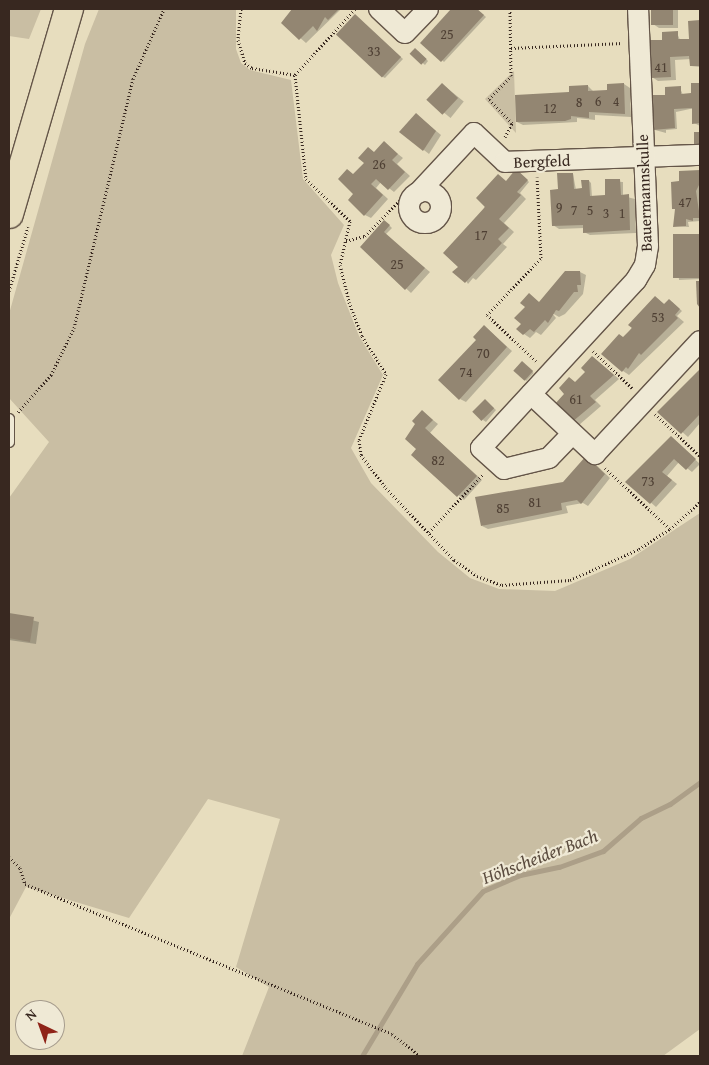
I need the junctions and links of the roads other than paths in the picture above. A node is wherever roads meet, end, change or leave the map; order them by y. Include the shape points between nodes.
1 (69, 9) edge
2 (379, 9) edge
3 (428, 9) edge
4 (638, 9) edge
5 (700, 155) edge
6 (643, 158) junction
7 (418, 193) dead end
8 (9, 214) edge
9 (700, 341) edge
10 (531, 394) junction
11 (9, 419) edge
12 (572, 434) junction
13 (9, 442) edge

1 - 8 main road
2 - 3 street via 405,33
4 - 6 street, Bauermannskulle
5 - 6 street, Bergfeld
6 - 7 street, Bergfeld via 505,162 474,133
6 - 10 street, Bauermannskulle via 648,246 645,265 636,280
9 - 12 street via 595,454
10 - 12 street
10 - 12 street, Bauermannskulle via 481,448 504,469 549,458
11 - 13 lane

